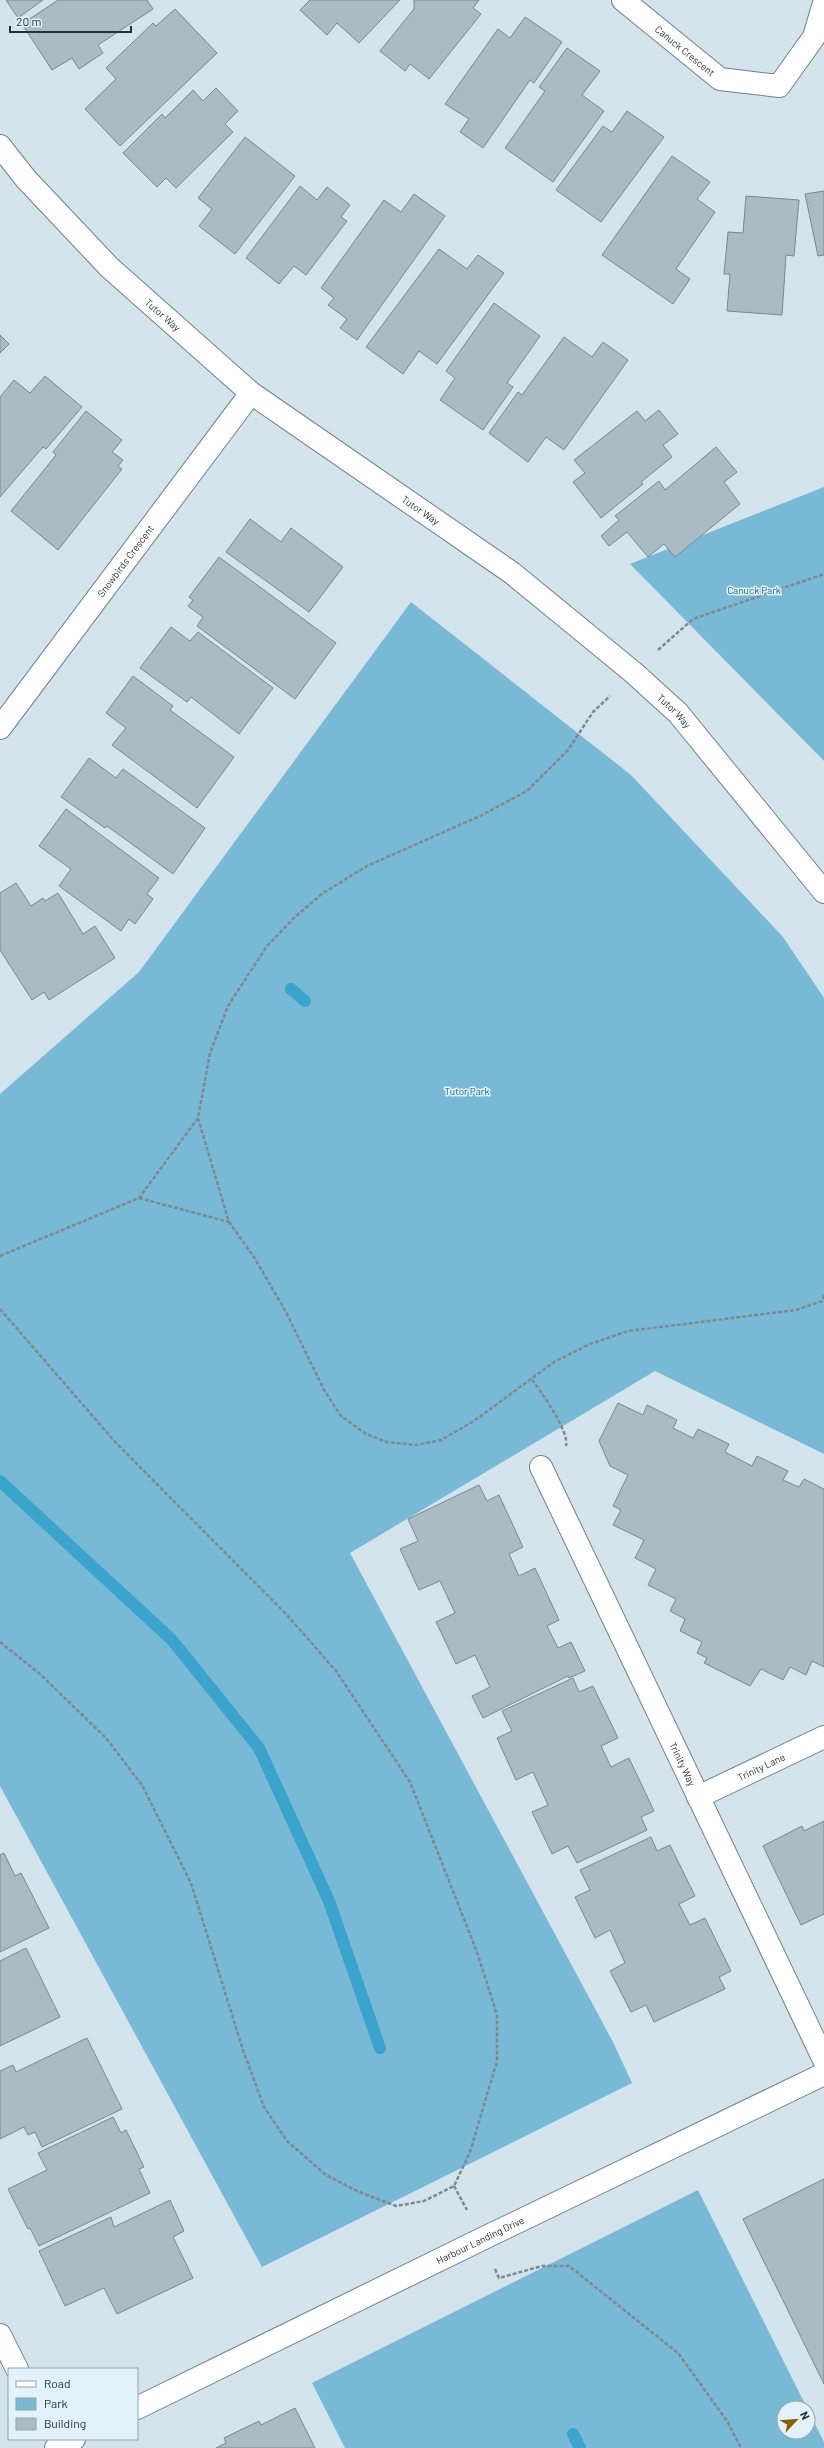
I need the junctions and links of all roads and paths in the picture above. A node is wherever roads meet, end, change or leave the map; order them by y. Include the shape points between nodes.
1 (623, 0) edge
2 (824, 3) edge
3 (0, 146) edge
4 (251, 393) junction
5 (824, 574) edge
6 (683, 626) dead end
7 (593, 712) dead end
8 (0, 728) edge
9 (824, 892) edge
10 (198, 1118) junction
11 (139, 1198) junction
12 (229, 1222) junction
13 (0, 1256) edge
14 (824, 1295) edge
15 (823, 1301) edge
16 (0, 1309) edge
17 (532, 1380) junction
18 (558, 1419) dead end
19 (541, 1467) dead end
20 (0, 1642) edge
21 (824, 1737) edge
22 (698, 1797) junction
23 (824, 2060) edge
24 (824, 2074) edge
25 (499, 2278) dead end
26 (0, 2335) edge
27 (16, 2368) edge
28 (138, 2408) edge
29 (741, 2448) edge

1 - 2 street, Canuck Crescent via 720,79 779,86 814,37
3 - 4 street, Tutor Way via 26,179 109,267
4 - 8 street, Snowbirds Crescent
4 - 9 street, Tutor Way via 512,572 634,673 678,713
5 - 6 path via 693,619
7 - 10 path via 568,750 527,791 480,816 367,866 323,893 295,917 267,946 228,1006 210,1053
10 - 11 path
10 - 12 path
11 - 12 path
11 - 13 path
12 - 17 path via 254,1257 286,1312 324,1390 341,1416 366,1434 387,1442 416,1445 441,1440 474,1421
14 - 15 path
15 - 17 path via 788,1311 628,1331 590,1344 554,1362
16 - 20 path via 116,1443 287,1615 332,1666 410,1782 477,1952 497,2015 497,2061 470,2152 454,2186 424,2201 396,2206 357,2191 326,2174 287,2141 264,2107 243,2050 191,1883 142,1785 106,1738 40,1674
17 - 18 path
19 - 22 street, Trinity Way
21 - 22 street, Trinity Lane
22 - 23 street, Trinity Way
24 - 28 street, Harbour Landing Drive
25 - 29 path via 542,2266 569,2266 678,2354 727,2421
26 - 27 street

